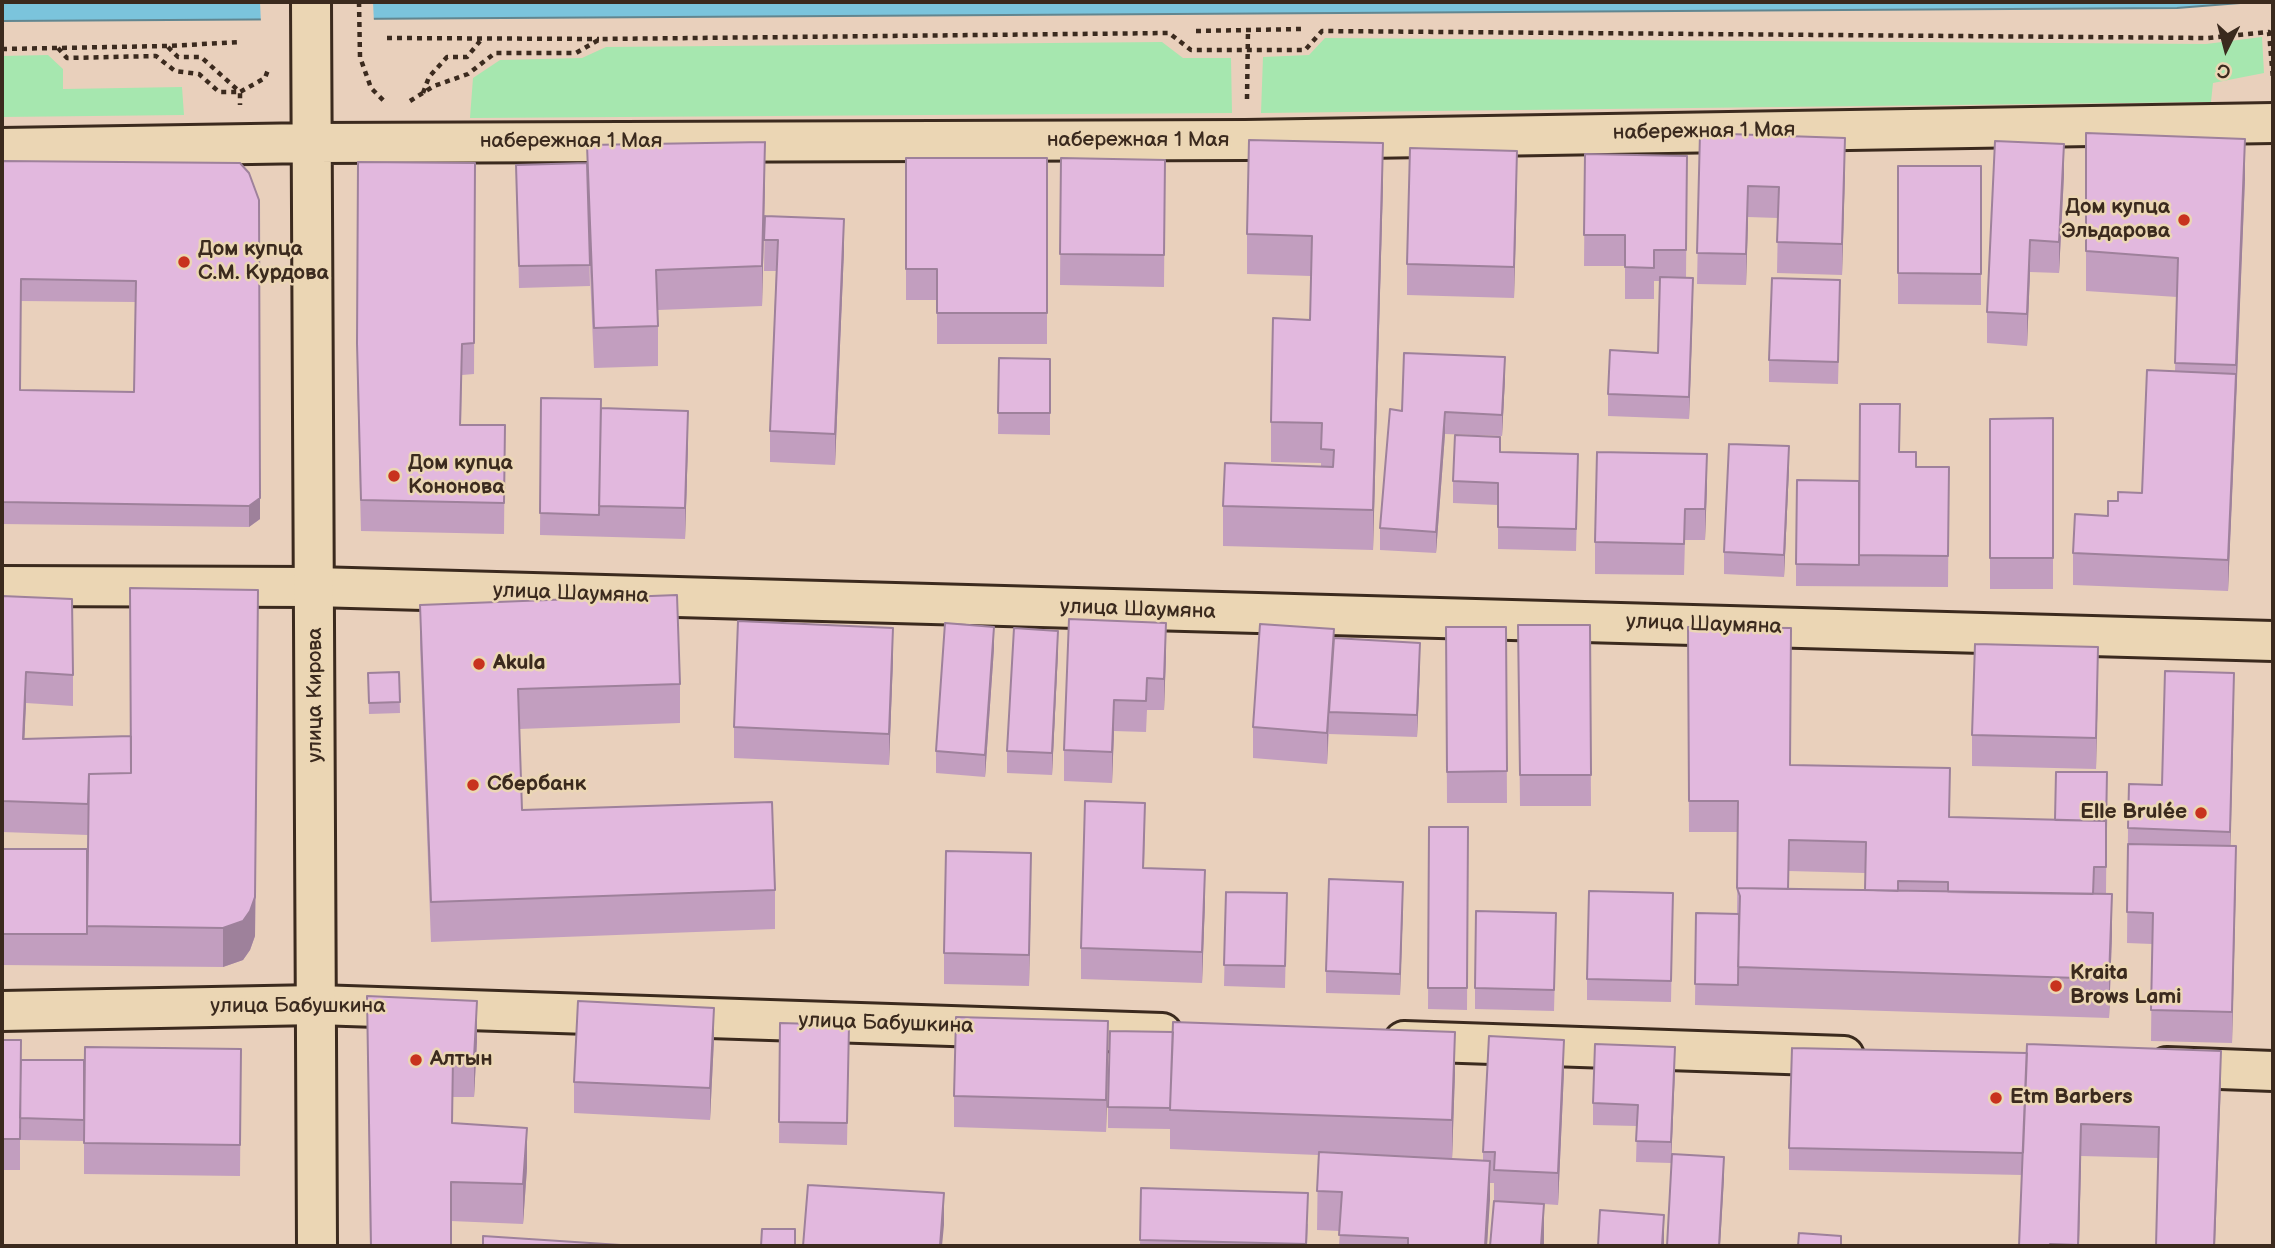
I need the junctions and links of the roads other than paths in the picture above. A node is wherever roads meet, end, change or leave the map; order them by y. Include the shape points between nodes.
1 (311, 2) edge
2 (2273, 123) edge
3 (313, 144) junction
4 (2, 148) edge
5 (2, 586) edge
6 (316, 587) junction
7 (2273, 641) edge
8 (317, 1004) junction
9 (2, 1011) edge
10 (1198, 1034) edge
11 (1365, 1040) edge
12 (1880, 1058) edge
13 (2131, 1066) edge
14 (2273, 1071) edge
15 (317, 1246) edge

1 - 3 street, улица Кирова
2 - 3 street, набережная 1 Мая via 1231,140
3 - 4 street, набережная 1 Мая
3 - 6 street, улица Кирова
5 - 6 street, улица Шаумяна
6 - 7 street, улица Шаумяна
6 - 8 street, улица Кирова
8 - 9 street, улица Бабушкина
8 - 10 street, улица Бабушкина
8 - 15 street, улица Кирова
11 - 12 street
13 - 14 street

